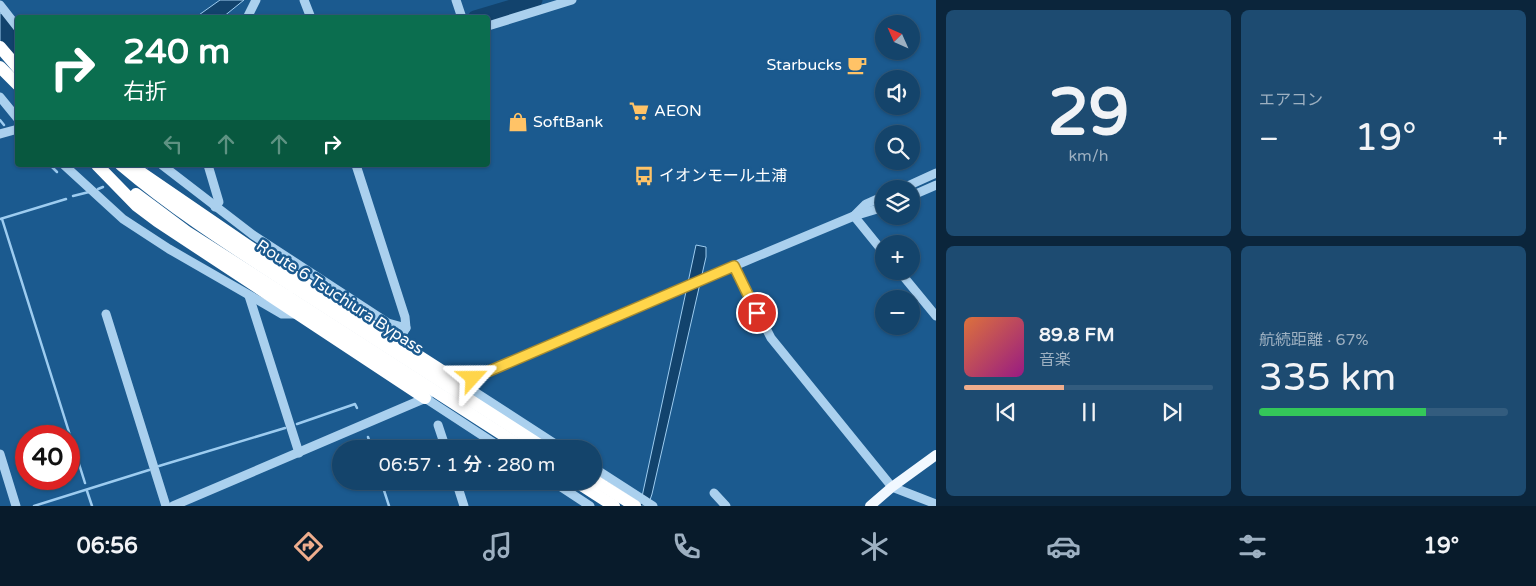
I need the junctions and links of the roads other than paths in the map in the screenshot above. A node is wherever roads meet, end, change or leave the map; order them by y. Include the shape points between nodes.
1 (256, 0) edge
2 (304, 0) edge
3 (456, 0) edge
4 (572, 0) edge
5 (2, 8) edge
6 (248, 15) edge
7 (310, 15) edge
8 (460, 15) edge
9 (15, 24) edge
10 (490, 25) edge
11 (0, 47) edge
12 (15, 64) edge
13 (0, 67) edge
14 (15, 82) edge
15 (0, 97) edge
16 (15, 115) edge
17 (15, 129) edge
18 (0, 134) edge
19 (66, 167) edge
20 (99, 167) edge
21 (104, 167) edge
22 (123, 167) edge
23 (133, 167) edge
24 (165, 167) edge
25 (209, 167) edge
26 (357, 167) edge
27 (936, 173) edge
28 (920, 180) edge
29 (936, 185) edge
30 (920, 192) edge
31 (875, 200) edge
32 (215, 207) junction
33 (875, 210) edge
34 (854, 216) junction
35 (875, 241) edge
36 (734, 266) junction
37 (906, 280) edge
38 (291, 291) junction
39 (249, 296) junction
40 (106, 314) dead end
41 (296, 314) junction
42 (936, 316) edge
43 (406, 328) junction
44 (398, 342) junction
45 (388, 372) junction
46 (461, 384) junction
47 (425, 398) junction
48 (519, 420) junction
49 (438, 425) dead end
50 (443, 440) edge
51 (489, 440) edge
52 (506, 440) edge
53 (512, 440) edge
54 (531, 440) edge
55 (549, 440) edge
56 (299, 453) junction
57 (0, 454) edge
58 (936, 455) edge
59 (602, 473) edge
60 (602, 485) edge
61 (892, 487) junction
62 (459, 490) edge
63 (566, 490) edge
64 (589, 490) edge
65 (714, 493) dead end
66 (936, 504) edge
67 (16, 506) edge
68 (166, 506) edge
69 (173, 506) edge
70 (464, 506) edge
71 (590, 506) edge
72 (614, 506) edge
73 (635, 506) edge
74 (653, 506) edge
75 (726, 506) edge
76 (870, 506) edge

1 - 6 street
2 - 7 street
3 - 8 street
4 - 10 street
5 - 9 street
11 - 12 highway
13 - 14 highway
15 - 16 street
17 - 18 street
19 - 39 street via 123,218
20 - 41 highway via 157,221
21 - 38 highway, Route 6 Tsuchiura Bypass via 187,232
22 - 38 highway, Route 6 Tsuchiura Bypass
23 - 44 highway via 263,256
24 - 32 street
25 - 32 street via 219,202
26 - 43 street via 394,280
27 - 28 street
29 - 30 street
31 - 34 street
32 - 43 street via 388,323
33 - 34 street
34 - 35 street
34 - 36 street
36 - 46 street
36 - 61 street via 780,351
37 - 42 street
38 - 53 highway, Route 6 Tsuchiura Bypass, bridge
38 - 54 highway, Route 6 Tsuchiura Bypass, bridge
39 - 41 street via 282,314
39 - 56 street
40 - 68 street
41 - 45 highway
43 - 44 street
44 - 45 street via 388,355
44 - 46 highway
45 - 47 highway
46 - 47 street
46 - 48 street
47 - 51 street
47 - 56 street
48 - 52 street
48 - 55 street
49 - 50 street
56 - 69 street
57 - 67 street
58 - 61 main road
59 - 74 street
60 - 73 highway
61 - 66 street
61 - 76 main road
62 - 70 street
63 - 71 street
64 - 72 highway
65 - 75 street

